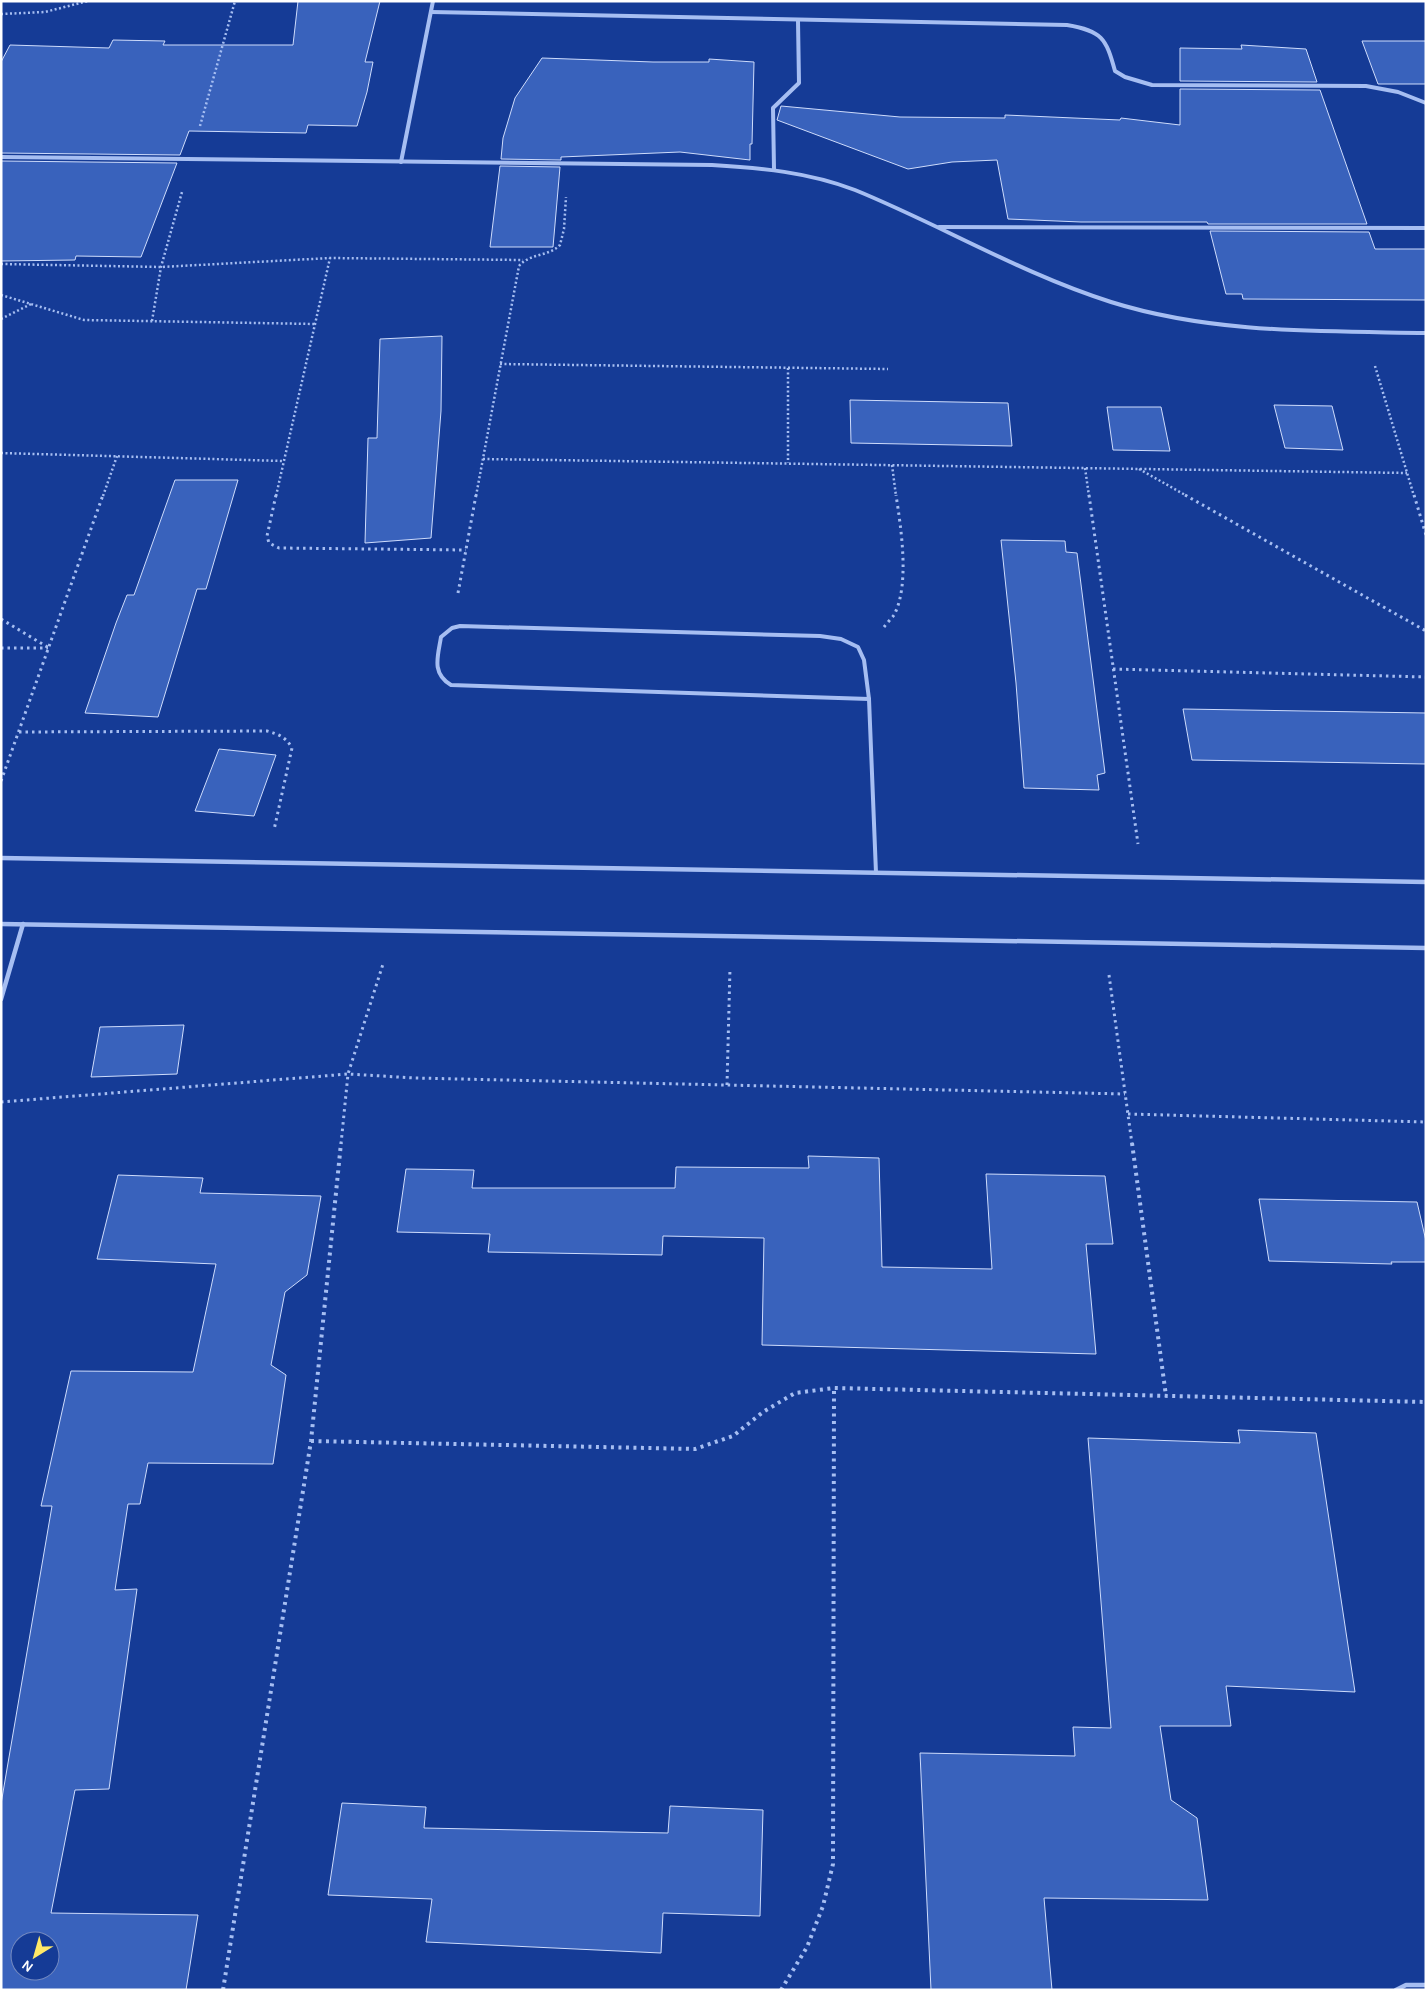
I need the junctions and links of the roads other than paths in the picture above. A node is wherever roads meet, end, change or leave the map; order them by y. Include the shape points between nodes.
1 (433, 1) edge
2 (431, 12) junction
3 (798, 22) junction
4 (1426, 103) edge
5 (1, 157) edge
6 (401, 162) junction
7 (774, 169) junction
8 (937, 227) junction
9 (1426, 228) edge
10 (1426, 333) edge
11 (869, 699) junction
12 (1, 858) edge
13 (876, 873) junction
14 (1426, 882) edge
15 (1, 924) edge
16 (23, 924) junction
17 (1426, 948) edge
18 (1, 999) edge
19 (1426, 1985) edge
20 (1396, 1990) edge

1 - 2 street
2 - 3 street
2 - 6 street
3 - 4 street via 1067,25 1089,30 1106,39 1115,71 1138,82 1152,85 1366,86 1398,92
3 - 7 street via 799,83 773,108
5 - 6 street
6 - 7 street via 712,165
7 - 8 street via 820,178 864,193
8 - 9 street
8 - 10 street via 1056,281 1112,302 1174,318 1239,328
11 - 11 lane via 864,660 858,647 841,639 820,636 460,626 441,637 436,673 451,685
11 - 13 lane
12 - 13 street
13 - 14 street
15 - 16 street
16 - 17 street
16 - 18 street
19 - 20 lane via 1406,1985

